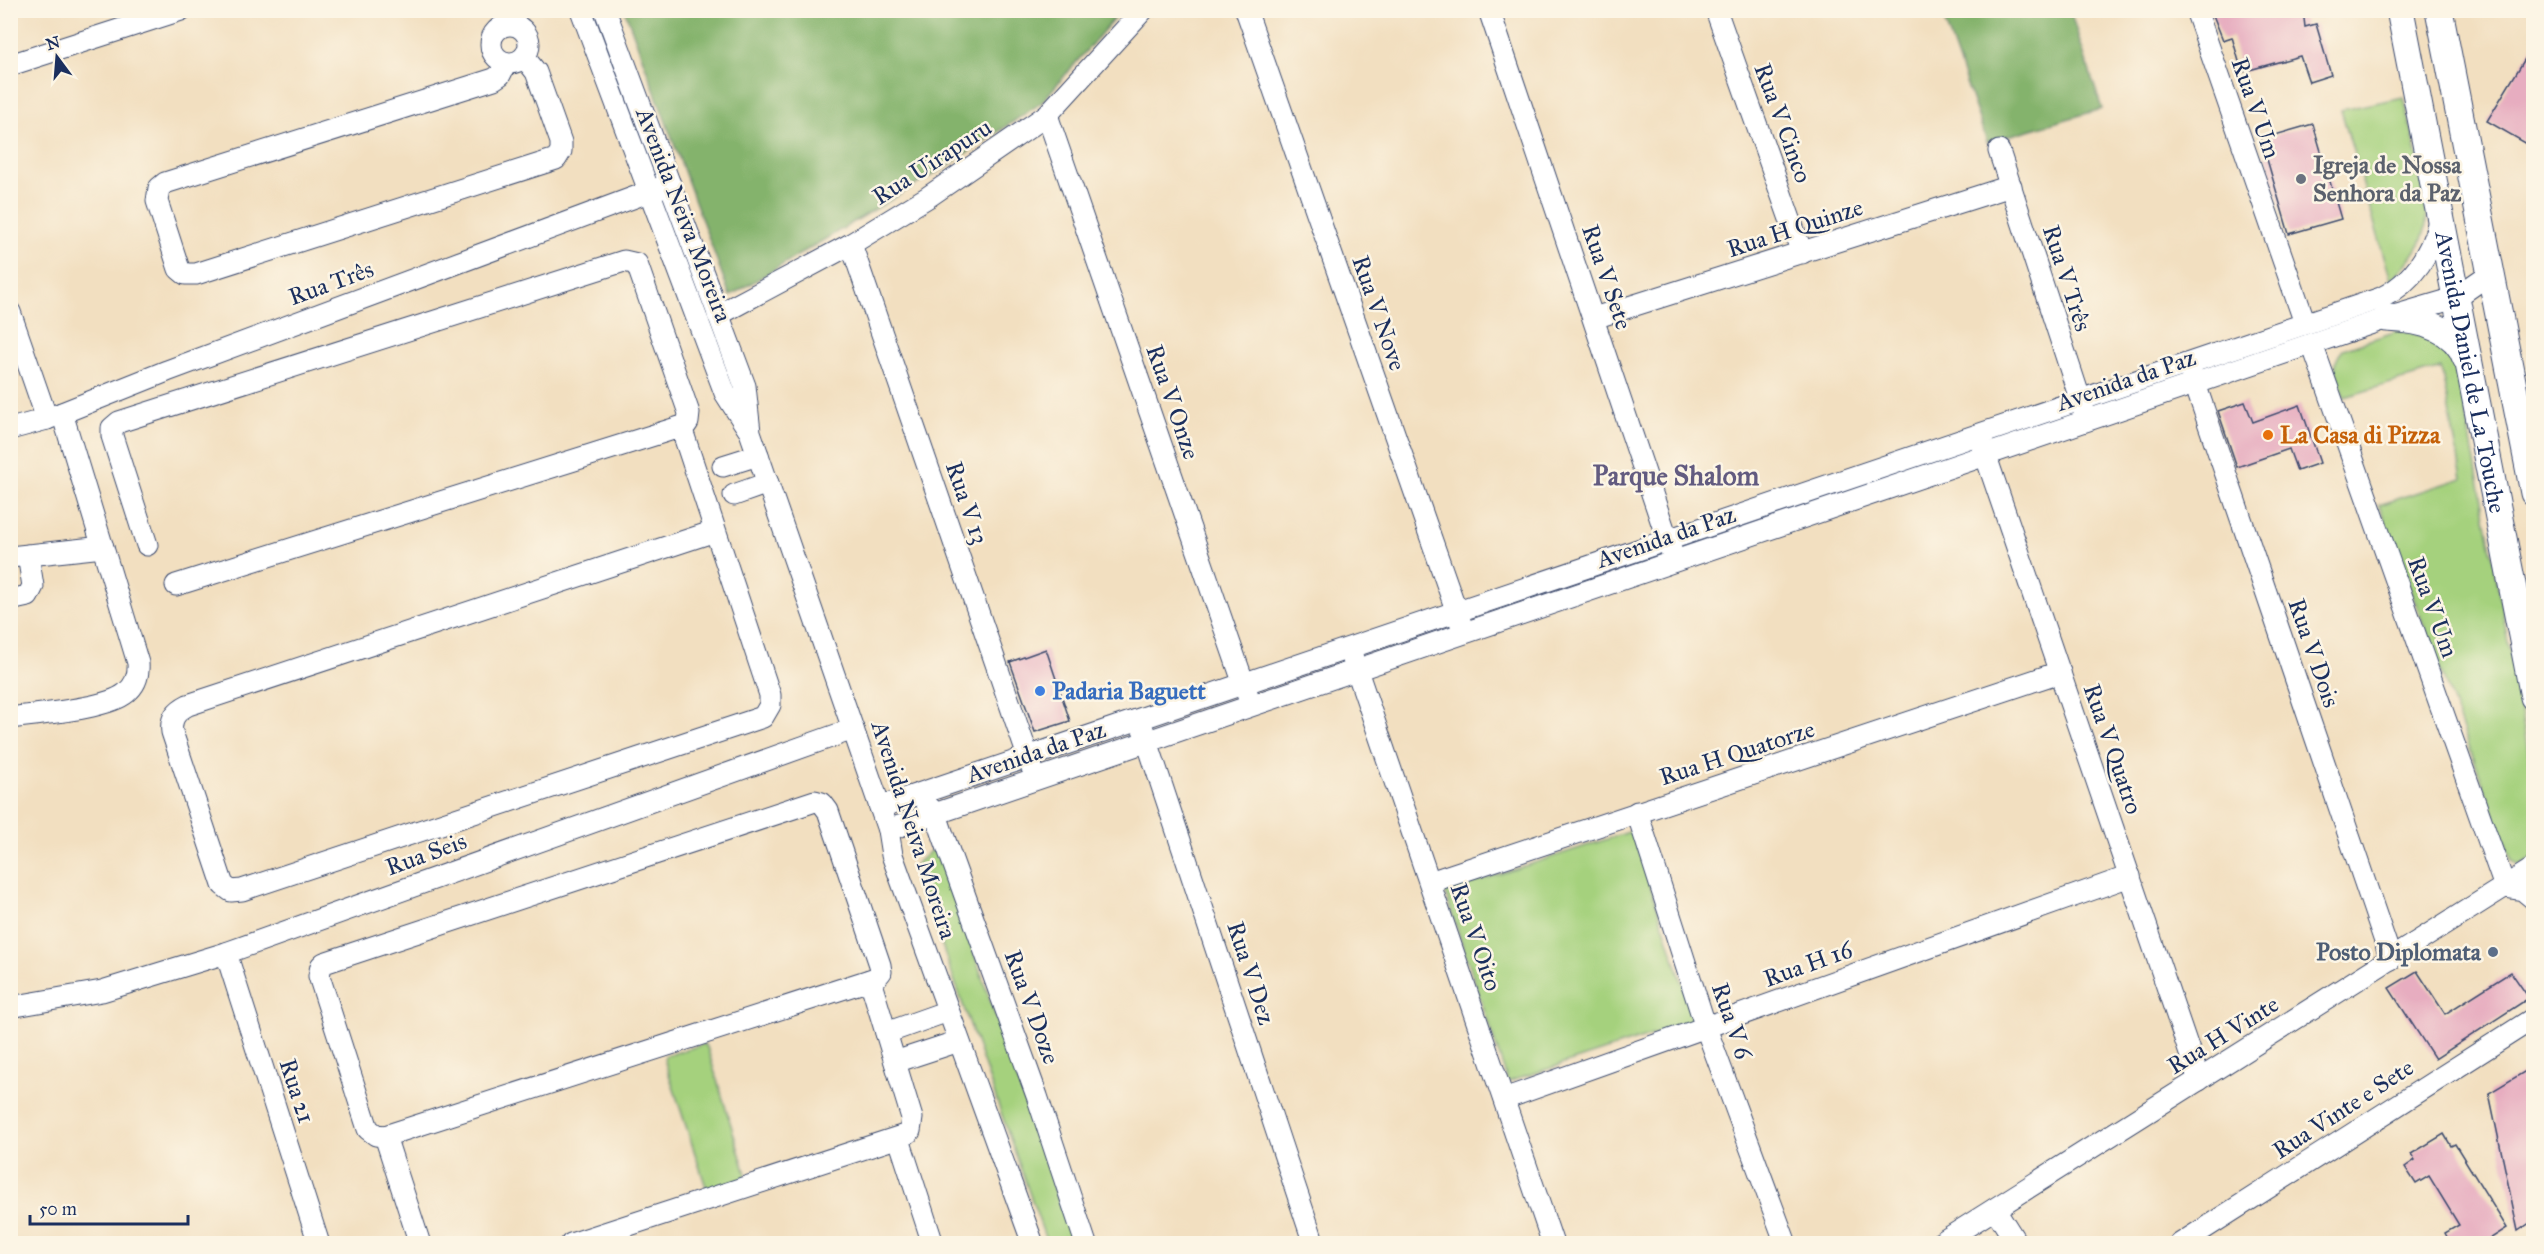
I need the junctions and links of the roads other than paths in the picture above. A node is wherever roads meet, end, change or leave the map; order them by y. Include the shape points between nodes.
1 (181, 10) edge
2 (581, 10) edge
3 (606, 10) edge
4 (1246, 10) edge
5 (1489, 10) edge
6 (1716, 10) edge
7 (2196, 10) edge
8 (2400, 10) edge
9 (2439, 10) edge
10 (1137, 13) edge
11 (511, 17) edge
12 (515, 60) junction
13 (10, 65) edge
14 (1047, 115) junction
15 (1999, 151) dead end
16 (670, 184) junction
17 (2011, 186) junction
18 (648, 193) junction
19 (2440, 217) junction
20 (851, 244) junction
21 (1802, 252) junction
22 (2491, 273) junction
23 (2455, 298) junction
24 (10, 312) edge
25 (718, 315) junction
26 (1594, 318) junction
27 (2387, 318) junction
28 (2305, 323) junction
29 (2312, 344) junction
30 (2188, 363) junction
31 (2468, 364) junction
32 (2195, 384) junction
33 (2080, 400) junction
34 (55, 416) junction
35 (2087, 420) junction
36 (681, 427) junction
37 (10, 429) edge
38 (750, 432) junction
39 (1978, 435) junction
40 (758, 455) junction
41 (1985, 455) junction
42 (723, 466) dead end
43 (768, 483) junction
44 (2534, 493) edge
45 (734, 495) dead end
46 (715, 531) junction
47 (1668, 540) junction
48 (147, 545) dead end
49 (103, 547) junction
50 (19, 556) edge
51 (1675, 561) junction
52 (177, 585) dead end
53 (19, 598) edge
54 (1457, 612) junction
55 (1464, 633) junction
56 (1349, 648) junction
57 (1357, 669) junction
58 (2060, 672) junction
59 (1244, 684) junction
60 (2534, 697) edge
61 (1251, 705) junction
62 (10, 718) edge
63 (1139, 719) junction
64 (853, 729) junction
65 (1147, 741) junction
66 (1028, 757) junction
67 (1035, 779) junction
68 (916, 795) junction
69 (880, 807) junction
70 (1637, 813) junction
71 (936, 814) junction
72 (888, 830) junction
73 (2534, 868) edge
74 (2130, 876) junction
75 (1430, 882) junction
76 (2505, 887) junction
77 (2534, 899) edge
78 (226, 953) junction
79 (2391, 959) junction
80 (870, 980) junction
81 (10, 1007) edge
82 (948, 1011) junction
83 (2534, 1018) edge
84 (1706, 1028) junction
85 (886, 1033) junction
86 (959, 1041) junction
87 (895, 1062) junction
88 (2199, 1080) junction
89 (1504, 1099) junction
90 (385, 1136) junction
91 (899, 1139) junction
92 (1995, 1209) junction
93 (315, 1243) edge
94 (420, 1244) edge
95 (571, 1244) edge
96 (933, 1244) edge
97 (1033, 1244) edge
98 (1086, 1244) edge
99 (1314, 1244) edge
100 (1553, 1244) edge
101 (1786, 1244) edge
102 (1940, 1244) edge
103 (2017, 1244) edge
104 (2180, 1244) edge

1 - 13 street
2 - 18 street, Avenida Neiva Moreira
3 - 16 street, Avenida Neiva Moreira
4 - 54 street, Rua V Nove
5 - 26 street, Rua V Sete
6 - 21 street, Rua V Cinco
7 - 28 street, Rua V Um
8 - 19 main road, Avenida Daniel de La Touche
9 - 22 main road, Avenida Daniel de La Touche
10 - 14 street, Rua Uirapuru
11 - 12 street via 529,39 529,45
11 - 12 street via 491,39 492,51 500,60
12 - 12 street via 494,79 165,183 159,188 157,201 179,269 185,274 196,274 556,159 561,142 536,72
14 - 20 street, Rua Uirapuru via 928,197
14 - 59 street, Rua V Onze
15 - 17 street, Rua V Três
16 - 18 street, Rua Três
16 - 25 street, Avenida Neiva Moreira
17 - 21 street, Rua H Quinze
17 - 33 street, Rua V Três
18 - 34 street, Rua Três
18 - 38 street, Avenida Neiva Moreira via 725,393
19 - 23 main road, Avenida Daniel de La Touche
19 - 28 street, Avenida da Paz via 2427,252 2397,290
20 - 25 street, Rua Uirapuru
20 - 66 street, Rua V 13
21 - 26 street, Rua H Quinze
22 - 23 street, Avenida da Paz
22 - 44 main road, Avenida Daniel de La Touche
23 - 27 street, Avenida da Paz
23 - 31 main road, Avenida Daniel de La Touche
24 - 34 street
25 - 38 street, Avenida Neiva Moreira via 745,386
26 - 47 street, Rua V Sete
27 - 29 street, Avenida da Paz
27 - 31 main road via 2412,319 2440,330 2460,346
28 - 30 street, Avenida da Paz
29 - 32 street, Avenida da Paz
29 - 76 street, Rua V Um
30 - 32 street, Rua V Dois
30 - 33 street, Avenida da Paz
31 - 60 main road, Avenida Daniel de La Touche
32 - 35 street, Avenida da Paz
32 - 79 street, Rua V Dois
33 - 35 street, Rua V Três
33 - 39 street, Avenida da Paz
34 - 37 street, Rua Três
34 - 49 street
35 - 41 street, Avenida da Paz
36 - 46 street
36 - 48 street via 688,422 689,413 639,267 624,261 119,422 112,428 112,436
36 - 52 street
38 - 40 street, Avenida Neiva Moreira
39 - 41 street, Rua V Quatro
39 - 47 street, Avenida da Paz
40 - 42 street
40 - 43 street, Avenida Neiva Moreira
41 - 51 street, Avenida da Paz
41 - 58 street, Rua V Quatro
43 - 45 street
43 - 64 street, Avenida Neiva Moreira
46 - 46 street via 183,708 173,718 172,732 223,885 231,891 242,890 763,717 770,705 770,695
47 - 51 street, Rua V Sete
47 - 54 street, Avenida da Paz
49 - 50 street
49 - 62 street via 138,663 135,682 120,697 103,703
50 - 53 street via 33,586
51 - 55 street, Avenida da Paz
54 - 55 street, Rua V Nove
54 - 56 street, Avenida da Paz
55 - 57 street, Avenida da Paz
56 - 57 street, Rua V Oito
56 - 59 street, Avenida da Paz
57 - 61 street, Avenida da Paz
57 - 75 street, Rua V Oito
58 - 70 street, Rua H Quatorze
58 - 74 street, Rua V Quatro
59 - 61 street, Rua V Onze
59 - 63 street, Avenida da Paz
61 - 65 street, Avenida da Paz
63 - 65 street, Rua V Dez
63 - 66 street, Avenida da Paz
64 - 69 street, Avenida Neiva Moreira
64 - 78 street, Rua Seis
65 - 67 street, Avenida da Paz
65 - 99 street, Rua V Dez
66 - 67 street, Rua V 13
66 - 68 street, Avenida da Paz
67 - 71 street, Avenida da Paz
68 - 69 street, Avenida da Paz
68 - 71 street, Rua V Doze
69 - 72 street, Avenida Neiva Moreira
70 - 75 street, Rua H Quatorze
70 - 84 street, Rua V 6
71 - 72 street, Avenida da Paz
71 - 98 street, Rua V Doze
72 - 82 street, Avenida Neiva Moreira via 892,855
73 - 76 street, Rua H Vinte
74 - 84 street, Rua H 16
74 - 88 street, Rua V Quatro
75 - 89 street, Rua V Oito
76 - 77 street via 2523,890
76 - 79 street, Rua H Vinte
78 - 81 street, Rua Seis via 102,991
78 - 93 street, Rua 21
79 - 88 street, Rua H Vinte
80 - 85 street
80 - 90 street
80 - 90 street via 881,972 880,965 828,811 822,803 811,802 324,963 319,976 368,1129
82 - 85 street
82 - 86 street, Avenida Neiva Moreira
83 - 104 street, Rua Vinte e Sete
84 - 89 street, Rua H 16
84 - 101 street, Rua V 6
85 - 87 street
86 - 87 street
86 - 97 street, Avenida Neiva Moreira
87 - 91 street via 912,1119 910,1131
88 - 92 street, Rua H Vinte
89 - 100 street, Rua V Oito
90 - 94 street
91 - 95 street
91 - 96 street
92 - 102 street, Rua H Vinte
92 - 103 street

